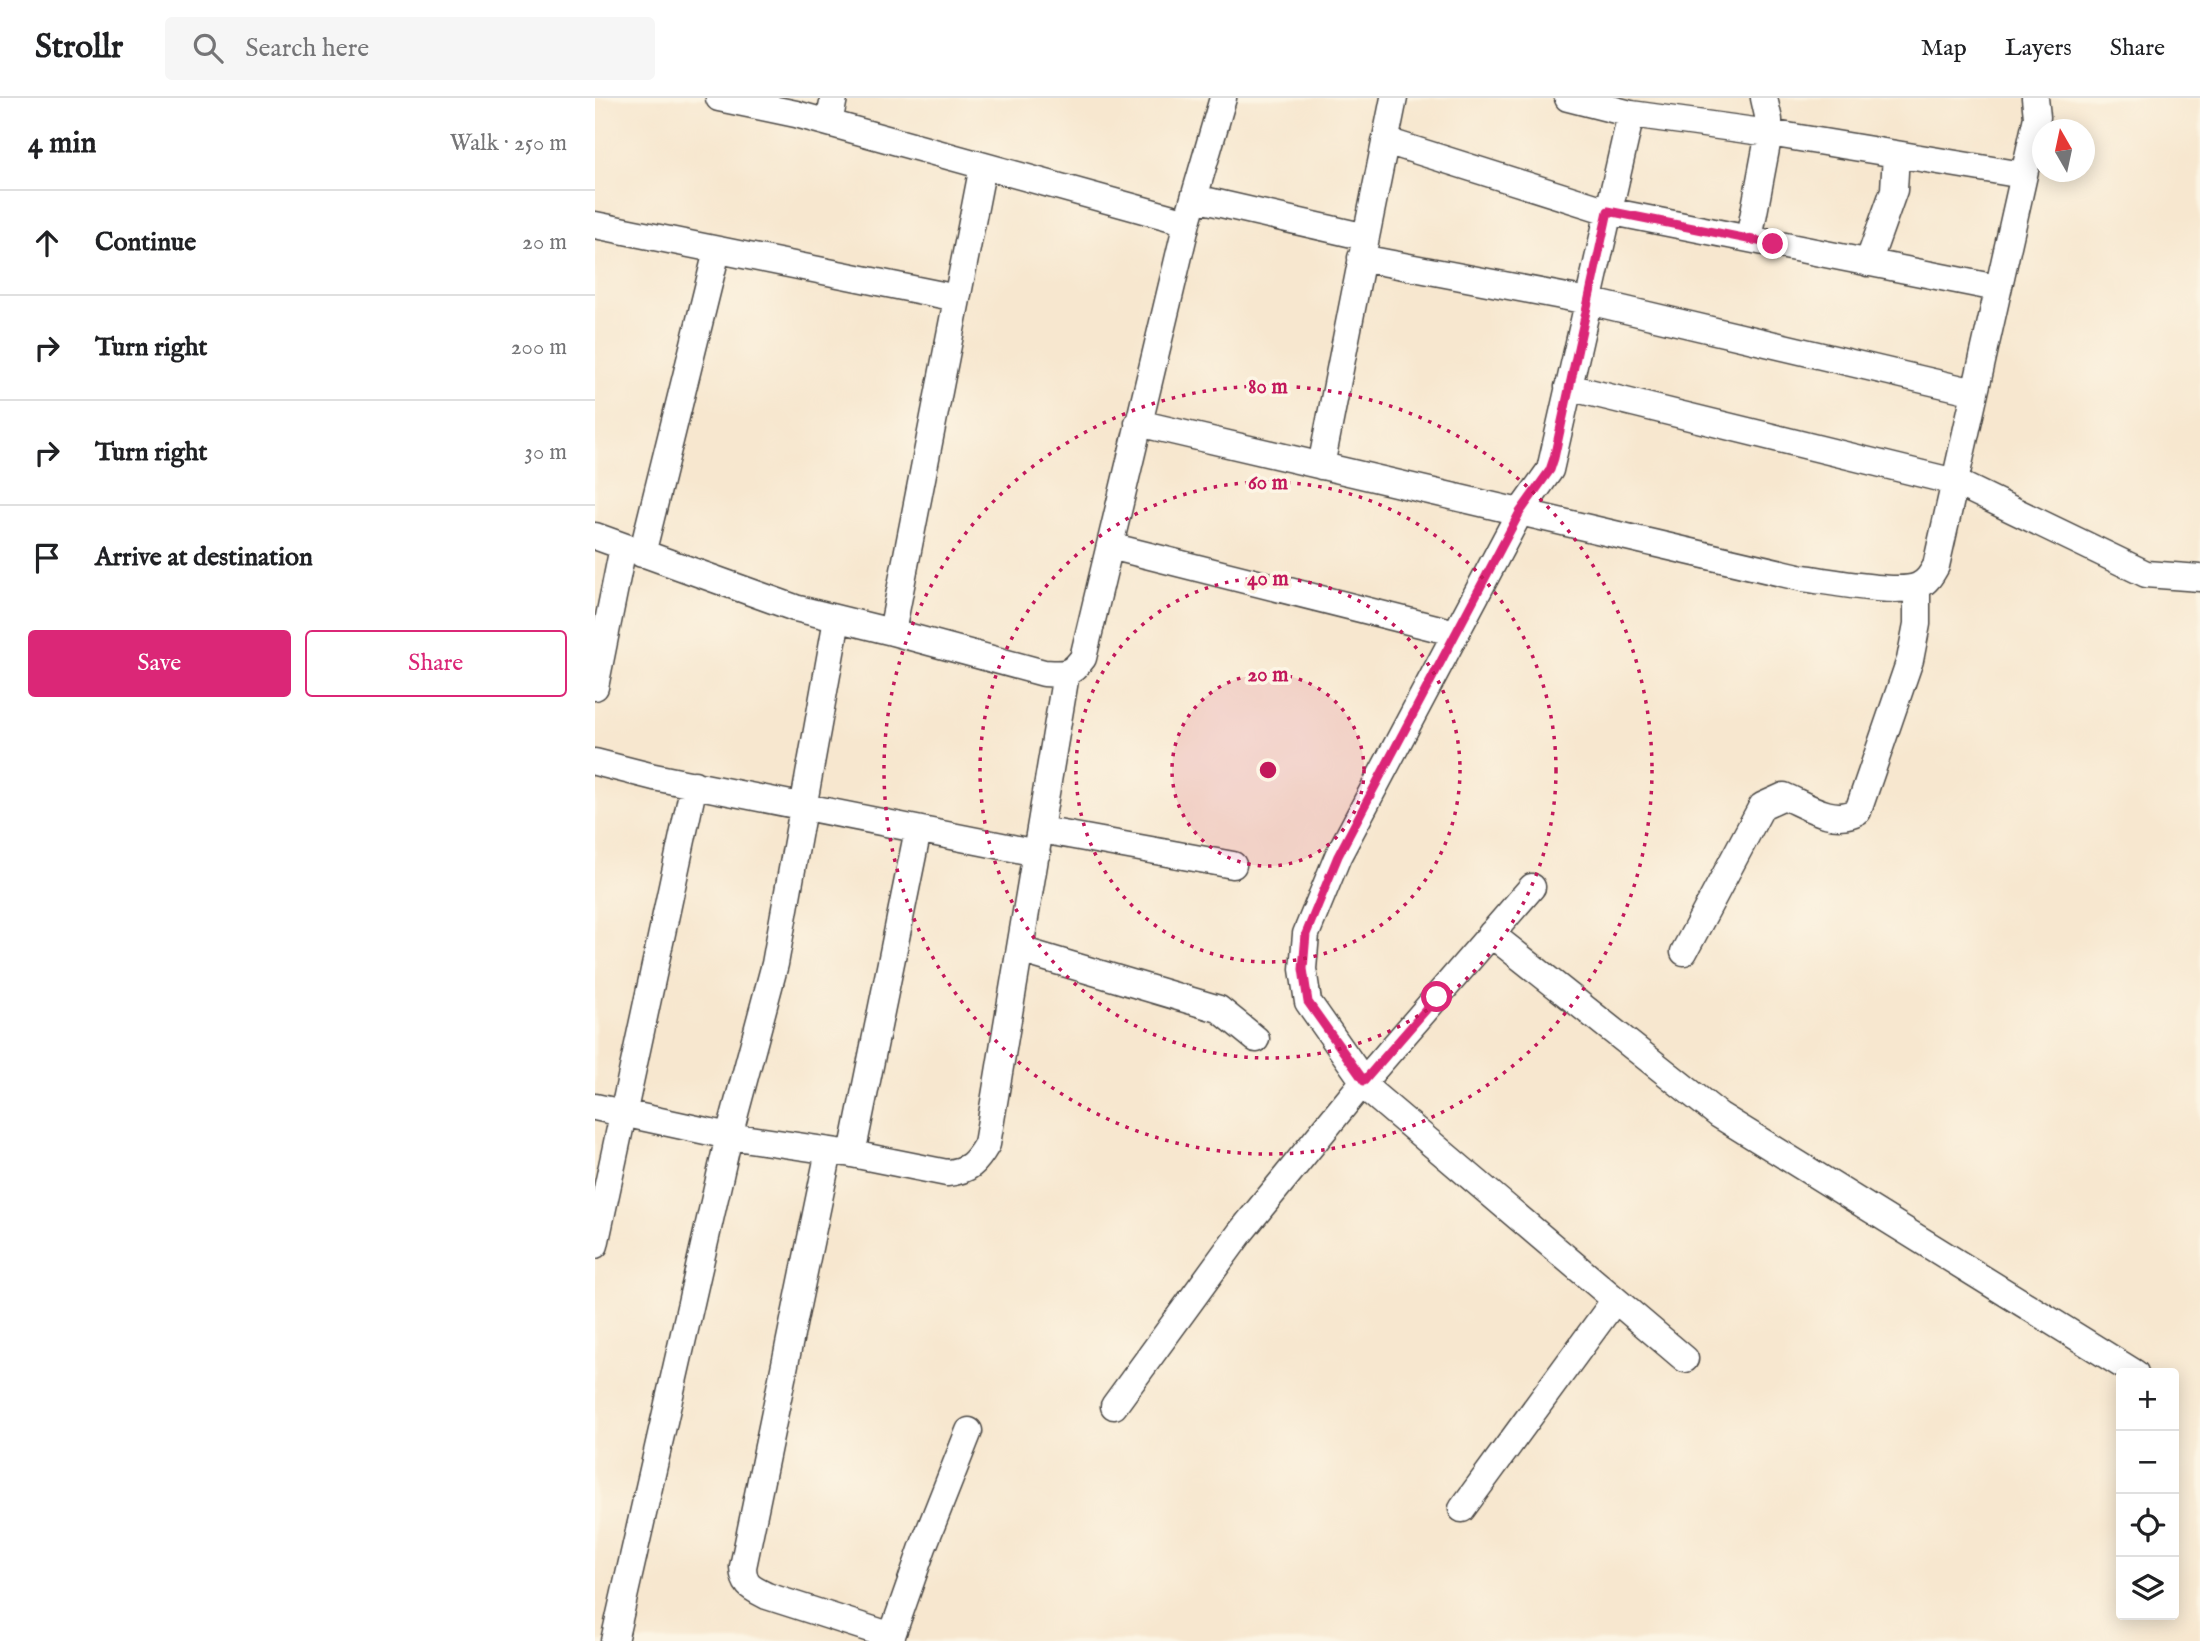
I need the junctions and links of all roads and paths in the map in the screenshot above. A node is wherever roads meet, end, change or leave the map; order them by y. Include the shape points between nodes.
1 (719, 98) edge
2 (1223, 98) edge
3 (1394, 98) edge
4 (1568, 98) edge
5 (1763, 98) edge
6 (2035, 98) edge
7 (831, 111) edge
8 (1630, 114) junction
9 (1769, 134) junction
10 (1386, 141) junction
11 (1896, 154) junction
12 (983, 166) junction
13 (2023, 175) junction
14 (1191, 210) junction
15 (1608, 211) junction
16 (595, 225) edge
17 (1749, 239) junction
18 (1364, 248) junction
19 (717, 251) junction
20 (1868, 263) junction
21 (1997, 288) junction
22 (957, 298) junction
23 (1588, 300) junction
24 (1568, 387) junction
25 (1975, 392) junction
26 (1138, 424) junction
27 (1321, 466) junction
28 (1955, 482) junction
29 (1520, 512) junction
30 (595, 536) edge
31 (1110, 546) junction
32 (632, 550) junction
33 (2200, 578) edge
34 (1917, 587) junction
35 (837, 619) junction
36 (892, 632) junction
37 (1456, 633) junction
38 (1066, 674) junction
39 (595, 687) edge
40 (595, 762) edge
41 (694, 784) junction
42 (803, 808) junction
43 (918, 830) junction
44 (1039, 841) junction
45 (1233, 865) dead end
46 (1532, 887) dead end
47 (1491, 934) junction
48 (1020, 950) junction
49 (1683, 952) dead end
50 (1256, 1040) dead end
51 (1364, 1081) junction
52 (595, 1107) edge
53 (623, 1112) junction
54 (729, 1136) junction
55 (841, 1152) junction
56 (598, 1216) edge
57 (595, 1245) edge
58 (1615, 1300) junction
59 (1685, 1359) dead end
60 (2127, 1368) edge
61 (1114, 1406) dead end
62 (969, 1431) dead end
63 (1462, 1509) dead end
64 (891, 1638) edge
65 (614, 1641) edge

1 - 7 street
2 - 14 street
3 - 10 street
4 - 8 street
5 - 9 street
6 - 13 street via 2037,117
7 - 12 street
8 - 9 street
8 - 15 street
9 - 11 street
9 - 17 street
10 - 15 street
10 - 18 street
11 - 13 street
11 - 20 street via 1894,190
12 - 14 street
12 - 22 street
13 - 21 street
14 - 18 street
14 - 26 street
15 - 17 street
15 - 23 street
16 - 19 street
17 - 20 street
18 - 23 street
18 - 27 street
19 - 22 street
19 - 32 street
20 - 21 street
21 - 25 street
22 - 36 street
23 - 24 street
23 - 25 street
24 - 28 street
24 - 29 street via 1550,470
25 - 28 street
26 - 27 street
26 - 31 street
27 - 29 street
28 - 33 street via 2146,574
28 - 34 street via 1936,566 1929,579
29 - 34 street via 1803,578 1900,590
29 - 37 street
30 - 32 street
31 - 37 street
31 - 38 street via 1083,658
32 - 35 street
32 - 39 street
34 - 49 street via 1917,624 1910,660 1858,811 1833,817 1784,796 1762,806
35 - 36 street
35 - 42 street
36 - 38 street via 1044,673
37 - 51 street via 1338,856 1306,934 1303,969 1308,1002
38 - 44 street
40 - 41 street
41 - 42 street
41 - 53 street
42 - 43 street
42 - 54 street via 775,964
43 - 44 street
43 - 55 street
44 - 45 street
44 - 48 street
46 - 47 street
47 - 51 street
47 - 60 street via 1719,1115
48 - 50 street via 1219,1009
48 - 55 street via 987,1144 975,1164 947,1173
51 - 58 street via 1372,1093
51 - 61 street via 1240,1233
52 - 53 street
53 - 54 street
53 - 56 street
54 - 55 street
54 - 65 street
55 - 64 street via 743,1579 767,1596
56 - 57 street
58 - 59 street
58 - 63 street
62 - 64 street

